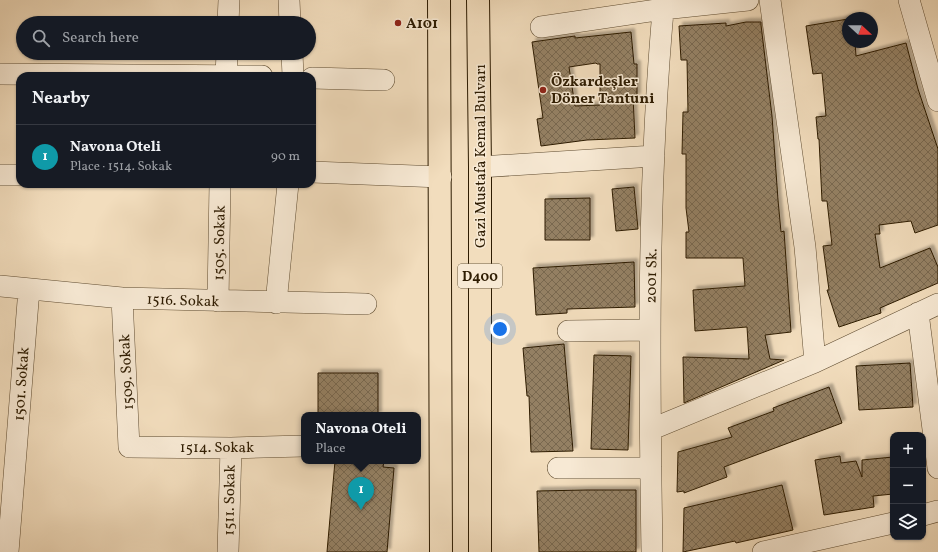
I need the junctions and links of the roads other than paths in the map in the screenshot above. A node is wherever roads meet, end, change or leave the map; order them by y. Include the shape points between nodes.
1 (229, 0) edge
2 (289, 0) edge
3 (439, 0) edge
4 (478, 0) edge
5 (748, 0) edge
6 (770, 0) edge
7 (909, 0) edge
8 (663, 5) edge
9 (228, 16) edge
10 (290, 16) edge
11 (541, 27) dead end
12 (227, 60) edge
13 (292, 60) edge
14 (226, 72) edge
15 (293, 72) edge
16 (0, 74) edge
17 (16, 74) edge
18 (316, 78) edge
19 (384, 80) dead end
20 (938, 101) edge
21 (654, 156) junction
22 (480, 167) junction
23 (316, 172) edge
24 (0, 175) edge
25 (16, 175) edge
26 (441, 177) junction
27 (220, 188) edge
28 (288, 188) edge
29 (0, 286) edge
30 (29, 288) junction
31 (122, 298) junction
32 (218, 301) junction
33 (276, 303) junction
34 (366, 304) dead end
35 (938, 304) edge
36 (918, 313) junction
37 (650, 330) junction
38 (568, 331) dead end
39 (815, 362) junction
40 (652, 429) junction
41 (129, 446) joint
42 (301, 446) edge
43 (231, 448) junction
44 (558, 468) dead end
45 (651, 468) junction
46 (938, 468) edge
47 (938, 511) edge
48 (926, 514) edge
49 (890, 524) edge
50 (806, 548) edge
51 (8, 552) edge
52 (228, 552) edge
53 (441, 552) edge
54 (480, 552) edge
55 (652, 552) edge
56 (763, 552) edge

1 - 9 street
2 - 10 street
3 - 26 highway, D400
4 - 22 highway, Gazi Mustafa Kemal Bulvarı / D400
5 - 8 street
6 - 39 street via 805,247
7 - 20 street
8 - 11 street
8 - 21 street, 2001 Sk.
12 - 14 street
13 - 15 street
16 - 17 street
18 - 19 street
21 - 22 street
21 - 37 street, 2001 Sk.
22 - 54 highway, Gazi Mustafa Kemal Bulvarı / D400
23 - 26 street
24 - 25 street
26 - 53 highway, D400
27 - 32 street, 1505. Sokak
28 - 33 street
29 - 30 street, 1516. Sokak
30 - 31 street, 1516. Sokak
30 - 51 street, 1501. Sokak
31 - 32 street, 1516. Sokak
31 - 41 street, 1509. Sokak
32 - 33 street, 1516. Sokak
33 - 34 street, 1516. Sokak
35 - 36 street
36 - 39 street
36 - 46 street
37 - 38 street
37 - 40 street, 2001 Sk.
39 - 40 street
40 - 45 street, 2001 Sk.
41 - 43 street, 1514. Sokak
42 - 43 street, 1514. Sokak
43 - 52 street, 1511. Sokak
44 - 45 street
45 - 55 street, 2001 Sk.
47 - 48 street
49 - 50 street
50 - 56 street

